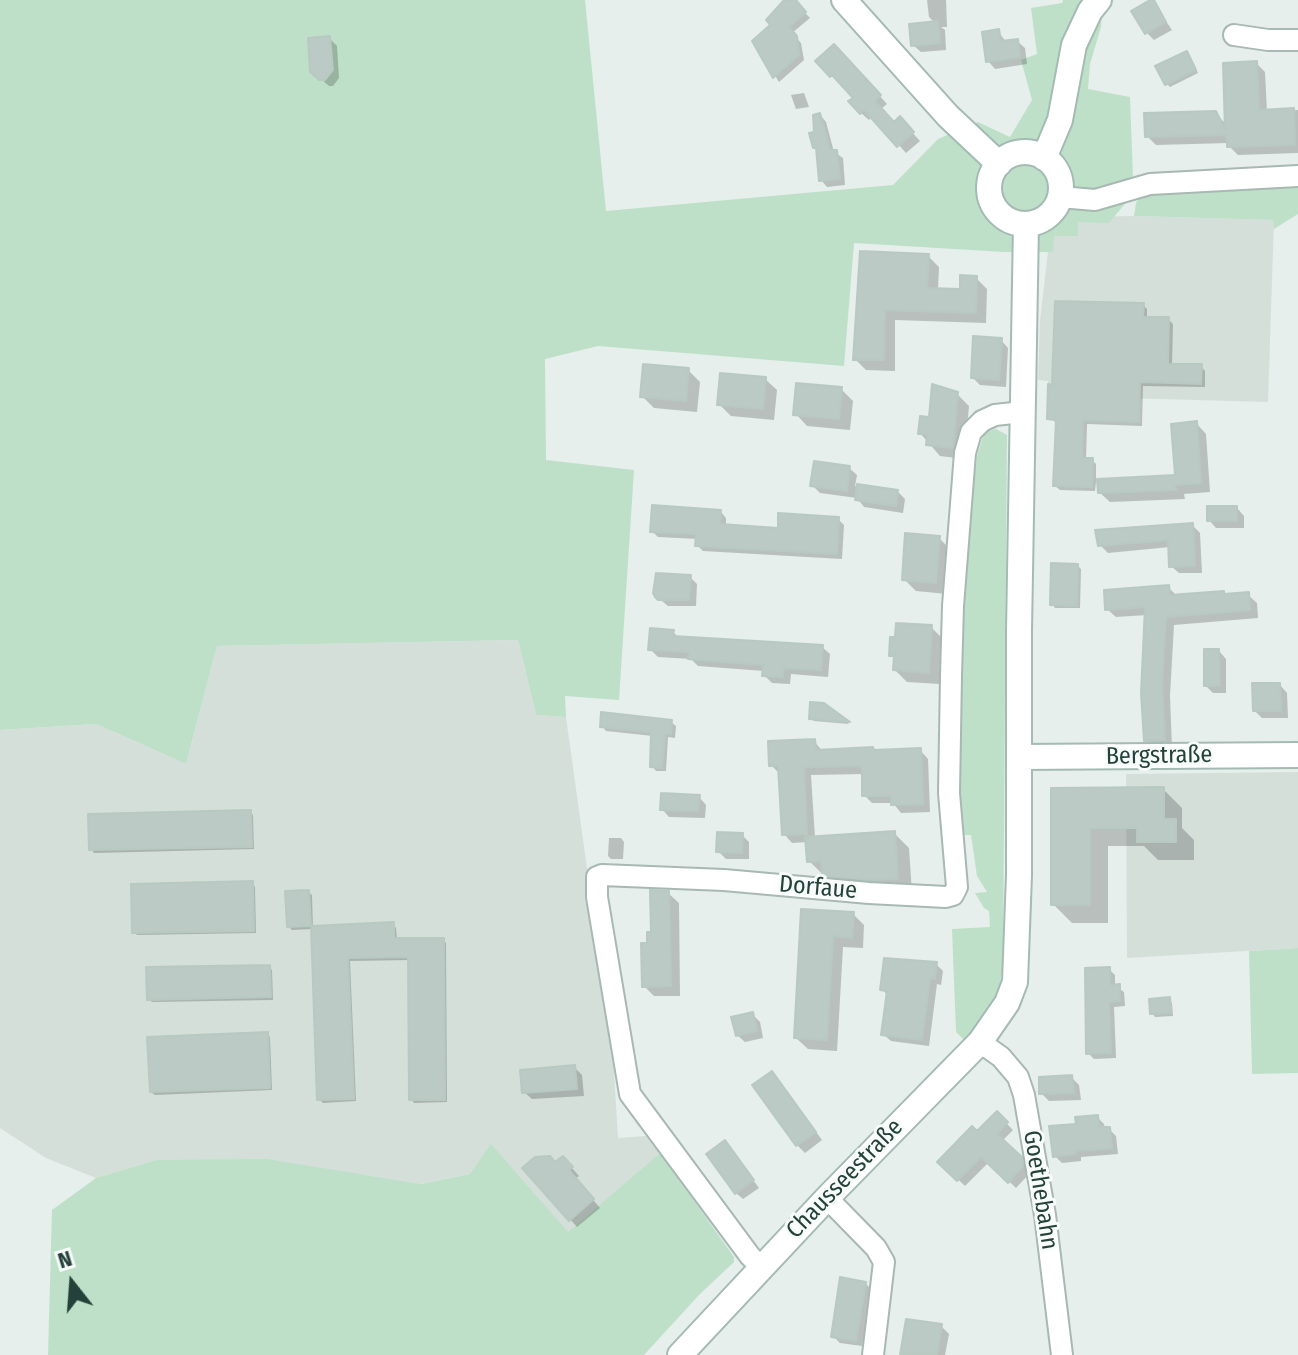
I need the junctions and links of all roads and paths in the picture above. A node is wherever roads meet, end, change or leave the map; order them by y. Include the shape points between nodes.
1 (844, 0) edge
2 (1099, 0) edge
3 (1234, 35) dead end
4 (1298, 40) edge
5 (1044, 158) junction
6 (999, 164) junction
7 (1298, 176) edge
8 (1060, 197) junction
9 (1026, 224) junction
10 (1022, 412) junction
11 (1298, 755) edge
12 (1020, 757) junction
13 (980, 1042) junction
14 (827, 1198) junction
15 (761, 1267) junction
16 (680, 1355) edge
17 (873, 1355) edge
18 (1062, 1355) edge

1 - 6 street via 948,116
2 - 5 street via 1074,45 1060,120
3 - 4 street
5 - 6 street via 1023,152
5 - 8 street via 1058,175
6 - 9 street via 991,178 991,201 1005,218
7 - 8 street via 1160,183 1084,201
8 - 9 street via 1048,216
9 - 10 street
10 - 12 street
10 - 15 street, Dorfaue via 982,421 971,432 965,453 951,676 949,793 957,887 953,895 597,877 630,1094
11 - 12 street, Bergstraße
12 - 13 street, Chausseestraße via 1015,982 1008,1002
13 - 14 street, Chausseestraße
13 - 18 street, Goethebahn via 1018,1077 1024,1095
14 - 15 street, Chausseestraße
14 - 17 street via 884,1262
15 - 16 street, Chausseestraße

